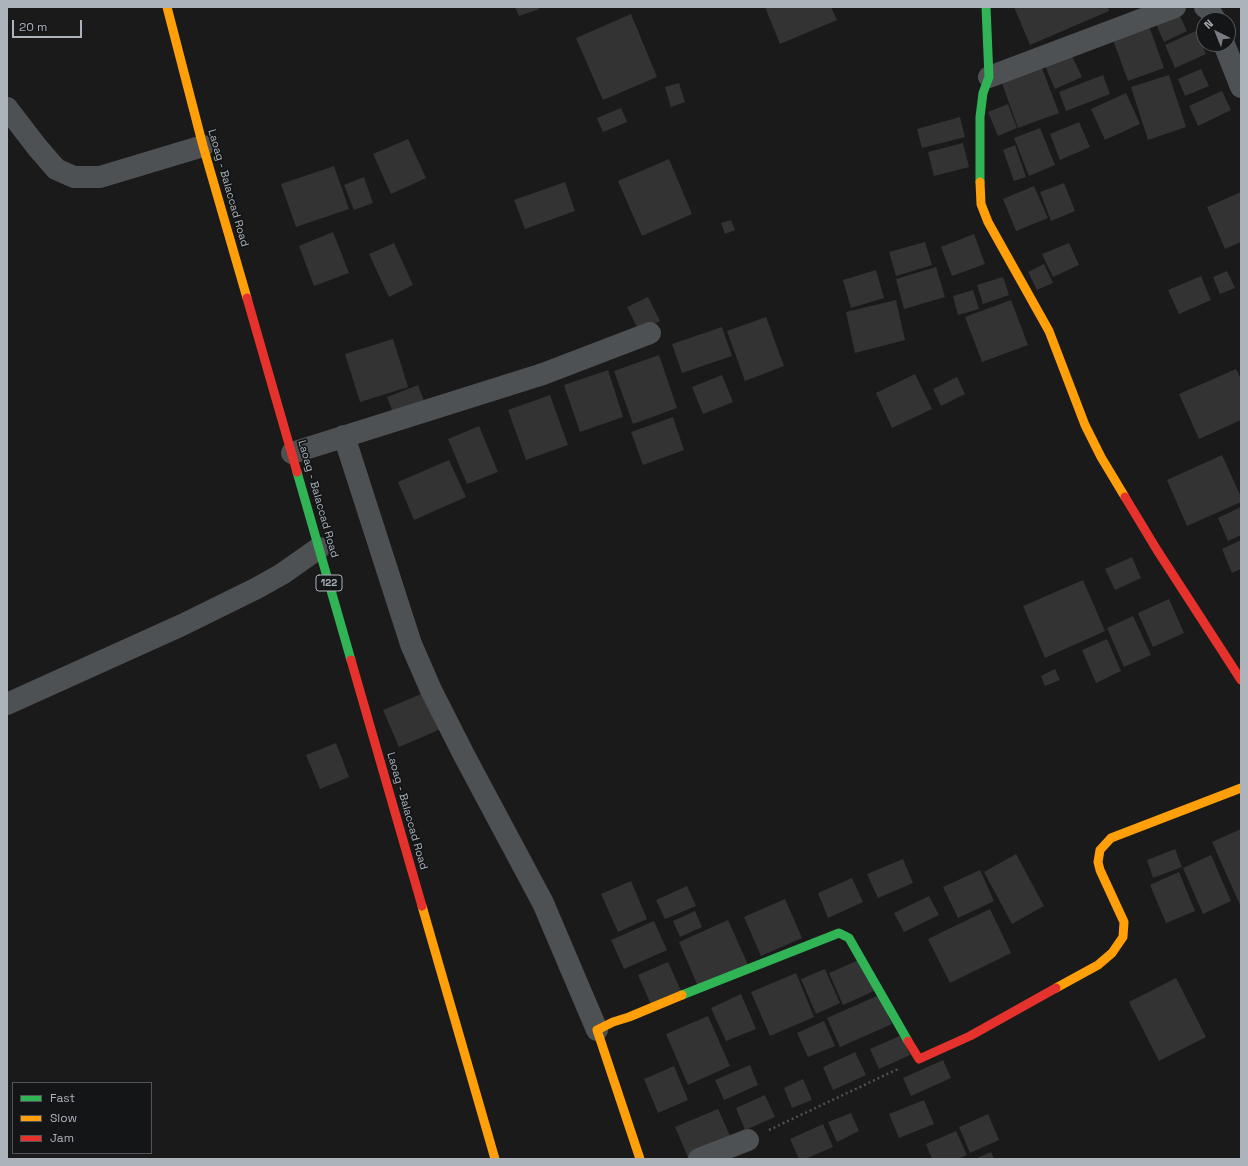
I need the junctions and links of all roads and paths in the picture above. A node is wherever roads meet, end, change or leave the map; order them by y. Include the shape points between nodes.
1 (167, 7) edge
2 (986, 7) edge
3 (1175, 7) edge
4 (1227, 52) edge
5 (989, 77) junction
6 (1241, 87) edge
7 (7, 108) edge
8 (203, 146) junction
9 (650, 333) dead end
10 (344, 436) junction
11 (292, 453) junction
12 (319, 548) junction
13 (1241, 680) edge
14 (7, 704) edge
15 (1241, 788) edge
16 (597, 1030) junction
17 (919, 1059) junction
18 (748, 1140) joint
19 (495, 1159) edge
20 (640, 1159) edge
21 (699, 1159) edge

1 - 8 street, Laoag - Balaccad Road / 122
2 - 5 street
3 - 5 street
4 - 6 street
5 - 13 street via 983,93 980,117 981,204 988,222 1049,331 1085,425 1101,457 1157,550
7 - 8 street via 56,169 74,177 100,177
8 - 11 street, Laoag - Balaccad Road / 122
9 - 10 street via 543,374
10 - 11 street
10 - 16 street via 411,644 465,757 543,902
11 - 12 street, Laoag - Balaccad Road / 122
12 - 14 street via 282,574 250,592
12 - 19 street, Laoag - Balaccad Road / 122
15 - 17 street via 1111,838 1100,850 1098,862 1124,922 1123,938 1112,953 1098,965 977,1032
16 - 17 street via 839,933 849,938
16 - 20 street
17 - 18 path
18 - 21 street

